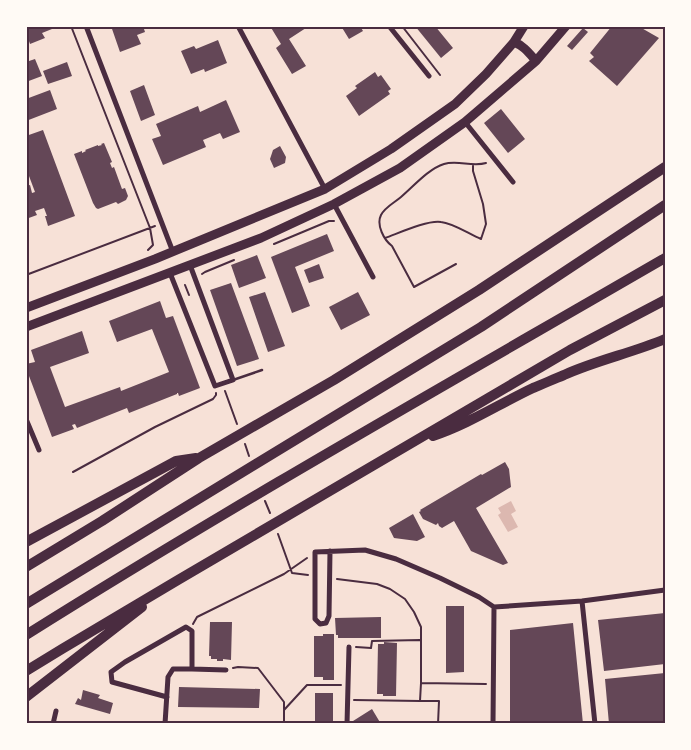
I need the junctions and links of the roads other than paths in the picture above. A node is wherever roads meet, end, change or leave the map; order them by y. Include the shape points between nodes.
1 (86, 26) edge
2 (238, 26) edge
3 (389, 26) edge
4 (524, 26) edge
5 (566, 26) edge
6 (514, 42) junction
7 (536, 61) junction
8 (429, 76) dead end
9 (465, 122) junction
10 (665, 167) edge
11 (513, 182) dead end
12 (325, 189) junction
13 (334, 204) junction
14 (665, 205) edge
15 (172, 252) junction
16 (665, 258) edge
17 (190, 266) junction
18 (170, 273) junction
19 (373, 276) dead end
20 (665, 300) edge
21 (26, 308) edge
22 (26, 327) edge
23 (665, 341) edge
24 (262, 370) dead end
25 (233, 380) junction
26 (26, 419) edge
27 (413, 442) junction
28 (39, 450) dead end
29 (199, 458) junction
30 (26, 542) edge
31 (330, 551) junction
32 (26, 567) edge
33 (178, 580) junction
34 (665, 590) edge
35 (582, 601) junction
36 (26, 604) edge
37 (494, 607) junction
38 (26, 634) edge
39 (349, 647) road end
40 (192, 669) junction
41 (226, 670) road end
42 (26, 672) edge
43 (26, 697) edge
44 (167, 698) junction
45 (56, 711) dead end
46 (53, 724) edge
47 (166, 724) edge
48 (347, 724) edge
49 (493, 724) edge
50 (595, 724) edge

1 - 15 street
2 - 12 street
3 - 8 street
4 - 6 main road
5 - 7 main road
6 - 7 main road
6 - 12 main road via 455,104
7 - 9 main road
9 - 11 street
9 - 13 main road via 400,168
10 - 29 highway via 479,290 334,380
12 - 15 main road
13 - 17 main road
13 - 19 street
14 - 36 highway via 481,326
15 - 21 main road
16 - 38 highway via 270,486
17 - 18 main road
17 - 25 street
18 - 22 main road
18 - 25 street via 215,386
20 - 27 highway via 570,350
23 - 27 highway via 588,365 533,388 454,429
24 - 25 lane
26 - 28 street
27 - 33 highway
29 - 30 highway via 176,461
29 - 32 highway
31 - 31 street via 329,616 326,623 320,624 315,618 315,552
31 - 37 street via 365,550 396,559
33 - 42 highway
33 - 43 highway
34 - 35 street
35 - 37 street
35 - 50 street
37 - 49 street
39 - 48 street
40 - 41 street
40 - 44 street via 173,669 168,677
40 - 44 street via 192,631 186,627 111,672 112,682
44 - 47 street
45 - 46 street

